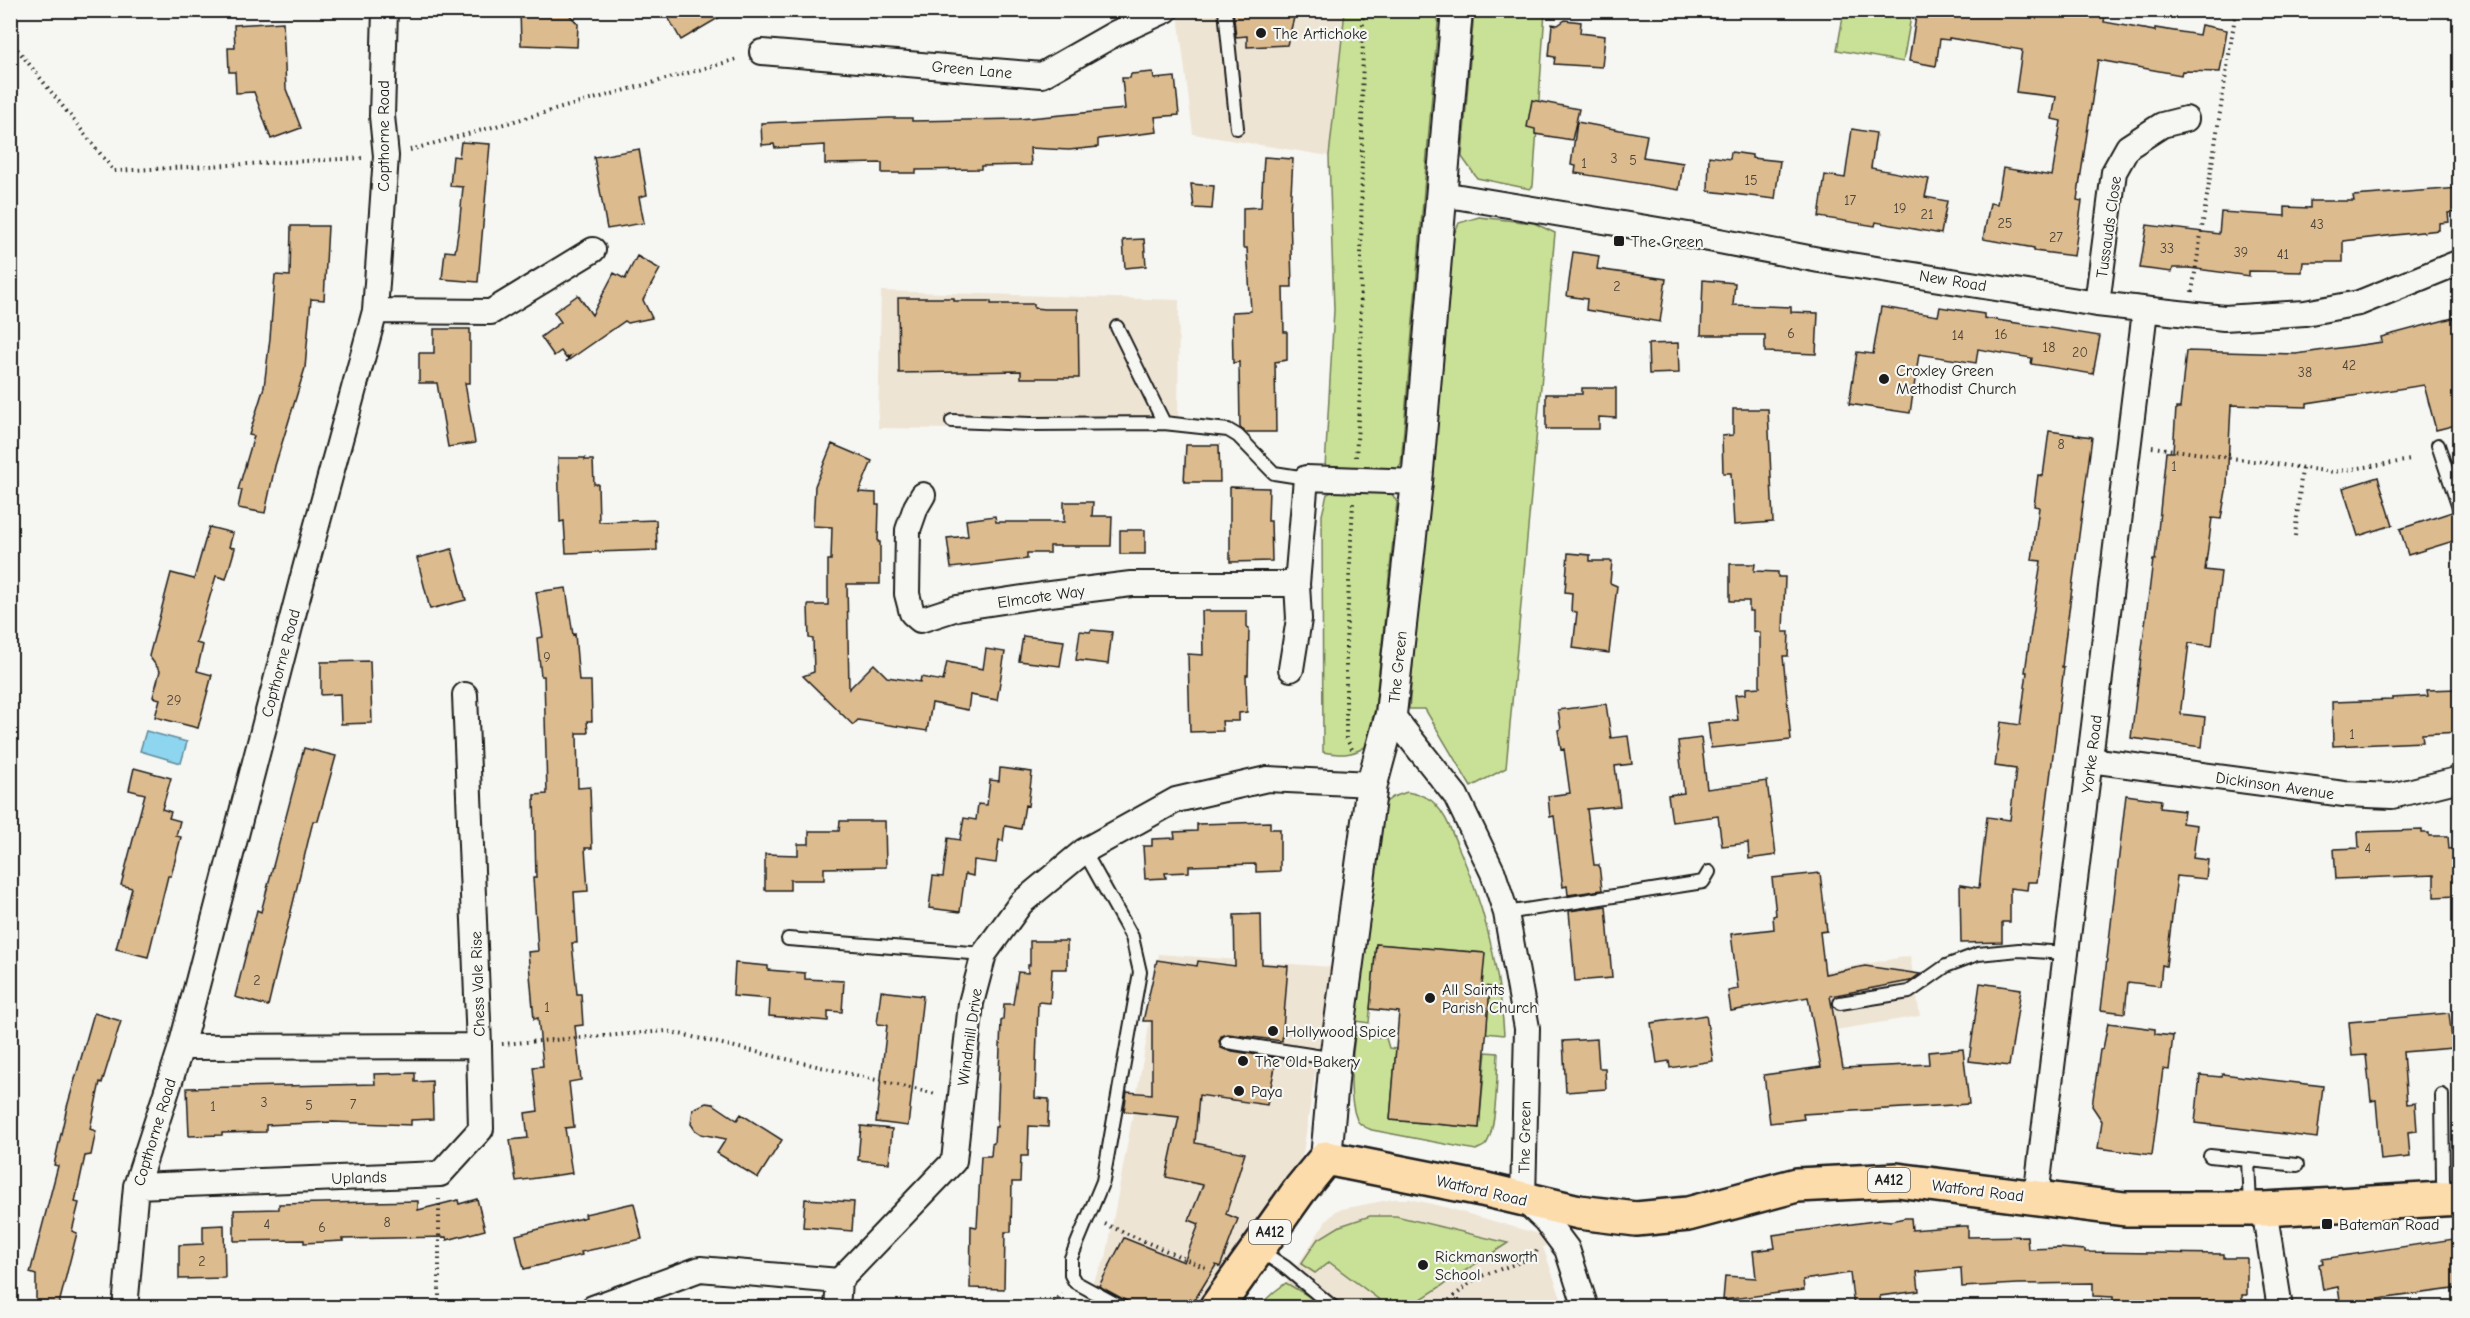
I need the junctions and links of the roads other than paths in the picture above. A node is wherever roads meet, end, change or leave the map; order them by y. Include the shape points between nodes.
1 (385, 10) edge
2 (1166, 10) edge
3 (1225, 10) edge
4 (1457, 10) edge
5 (762, 52) road end
6 (2186, 119) dead end
7 (1237, 128) dead end
8 (1442, 194) junction
9 (593, 250) dead end
10 (2460, 262) edge
11 (2097, 304) junction
12 (375, 311) junction
13 (2145, 311) junction
14 (1117, 327) dead end
15 (952, 421) dead end
16 (1164, 423) junction
17 (2438, 445) dead end
18 (1306, 478) junction
19 (1417, 482) junction
20 (923, 495) dead end
21 (2460, 511) edge
22 (1297, 584) junction
23 (1291, 669) dead end
24 (465, 695) dead end
25 (1391, 714) junction
26 (2090, 760) junction
27 (2460, 779) edge
28 (1372, 784) junction
29 (1084, 851) junction
30 (1709, 872) dead end
31 (1506, 913) junction
32 (788, 939) dead end
33 (2066, 953) junction
34 (984, 954) junction
35 (1840, 1003) dead end
36 (1227, 1042) dead end
37 (479, 1046) junction
38 (180, 1047) junction
39 (1335, 1059) junction
40 (2442, 1095) dead end
41 (2210, 1156) dead end
42 (1326, 1158) junction
43 (2248, 1160) junction
44 (2297, 1165) dead end
45 (136, 1186) junction
46 (2036, 1197) junction
47 (1523, 1199) junction
48 (2453, 1199) edge
49 (2257, 1209) junction
50 (1258, 1249) junction
51 (839, 1281) junction
52 (1225, 1295) edge
53 (125, 1308) edge
54 (593, 1308) edge
55 (837, 1308) edge
56 (1123, 1308) edge
57 (1334, 1308) edge
58 (1586, 1308) edge
59 (2280, 1308) edge

1 - 12 street, Copthorne Road via 382,116 386,156
2 - 5 street, Green Lane via 1042,75
3 - 7 lane
4 - 8 street, The Green
6 - 11 street, Tussauds Close via 2162,125 2128,147 2114,172
8 - 11 street, New Road
8 - 19 street, The Green
9 - 12 street via 491,312
10 - 13 street, New Road via 2359,303 2338,307 2269,317 2224,318
11 - 13 street, New Road
12 - 38 street, Copthorne Road
13 - 26 street, Yorke Road
14 - 16 lane
15 - 16 lane
16 - 18 lane via 1228,429 1274,473
17 - 21 lane
18 - 19 street
18 - 22 street
19 - 25 street, The Green
20 - 22 street, Elmcote Way via 908,530 907,594 912,613 920,620 968,607 1131,584
22 - 23 street via 1299,619
24 - 37 street, Chess Vale Rise
25 - 28 street, The Green
25 - 31 street, The Green via 1456,796 1493,873
26 - 27 street, Dickinson Avenue via 2344,794 2392,796
26 - 33 street, Yorke Road
28 - 29 street, Windmill Drive via 1267,778 1176,800
28 - 39 street, The Green
29 - 34 street, Windmill Drive via 1021,903
29 - 56 lane via 1132,937 1140,972 1103,1181 1071,1258 1071,1275 1075,1282
30 - 31 lane via 1703,882
31 - 47 street, The Green via 1527,1028
32 - 34 lane
33 - 35 lane via 2019,950 1978,954 1946,966 1909,992
33 - 46 street, Yorke Road
34 - 51 street, Windmill Drive via 971,1003 954,1161
36 - 39 lane
37 - 38 street, Chess Vale Rise
37 - 45 street, Uplands via 481,1129 440,1174
38 - 45 street, Copthorne Road
39 - 42 street, The Green
40 - 48 lane via 2443,1180
41 - 43 lane
42 - 47 main road, Watford Road / A412
42 - 50 main road, A412
43 - 44 lane
43 - 49 lane
45 - 53 street, Copthorne Road
46 - 47 main road, Watford Road / A412 via 1897,1180 1797,1185 1688,1214 1636,1219 1579,1212
46 - 49 main road, Watford Road / A412 via 2125,1209
47 - 58 street via 1568,1249
48 - 49 main road, Watford Road / A412
49 - 59 street
50 - 52 main road, A412
50 - 57 lane
51 - 54 street via 700,1269
51 - 55 street

